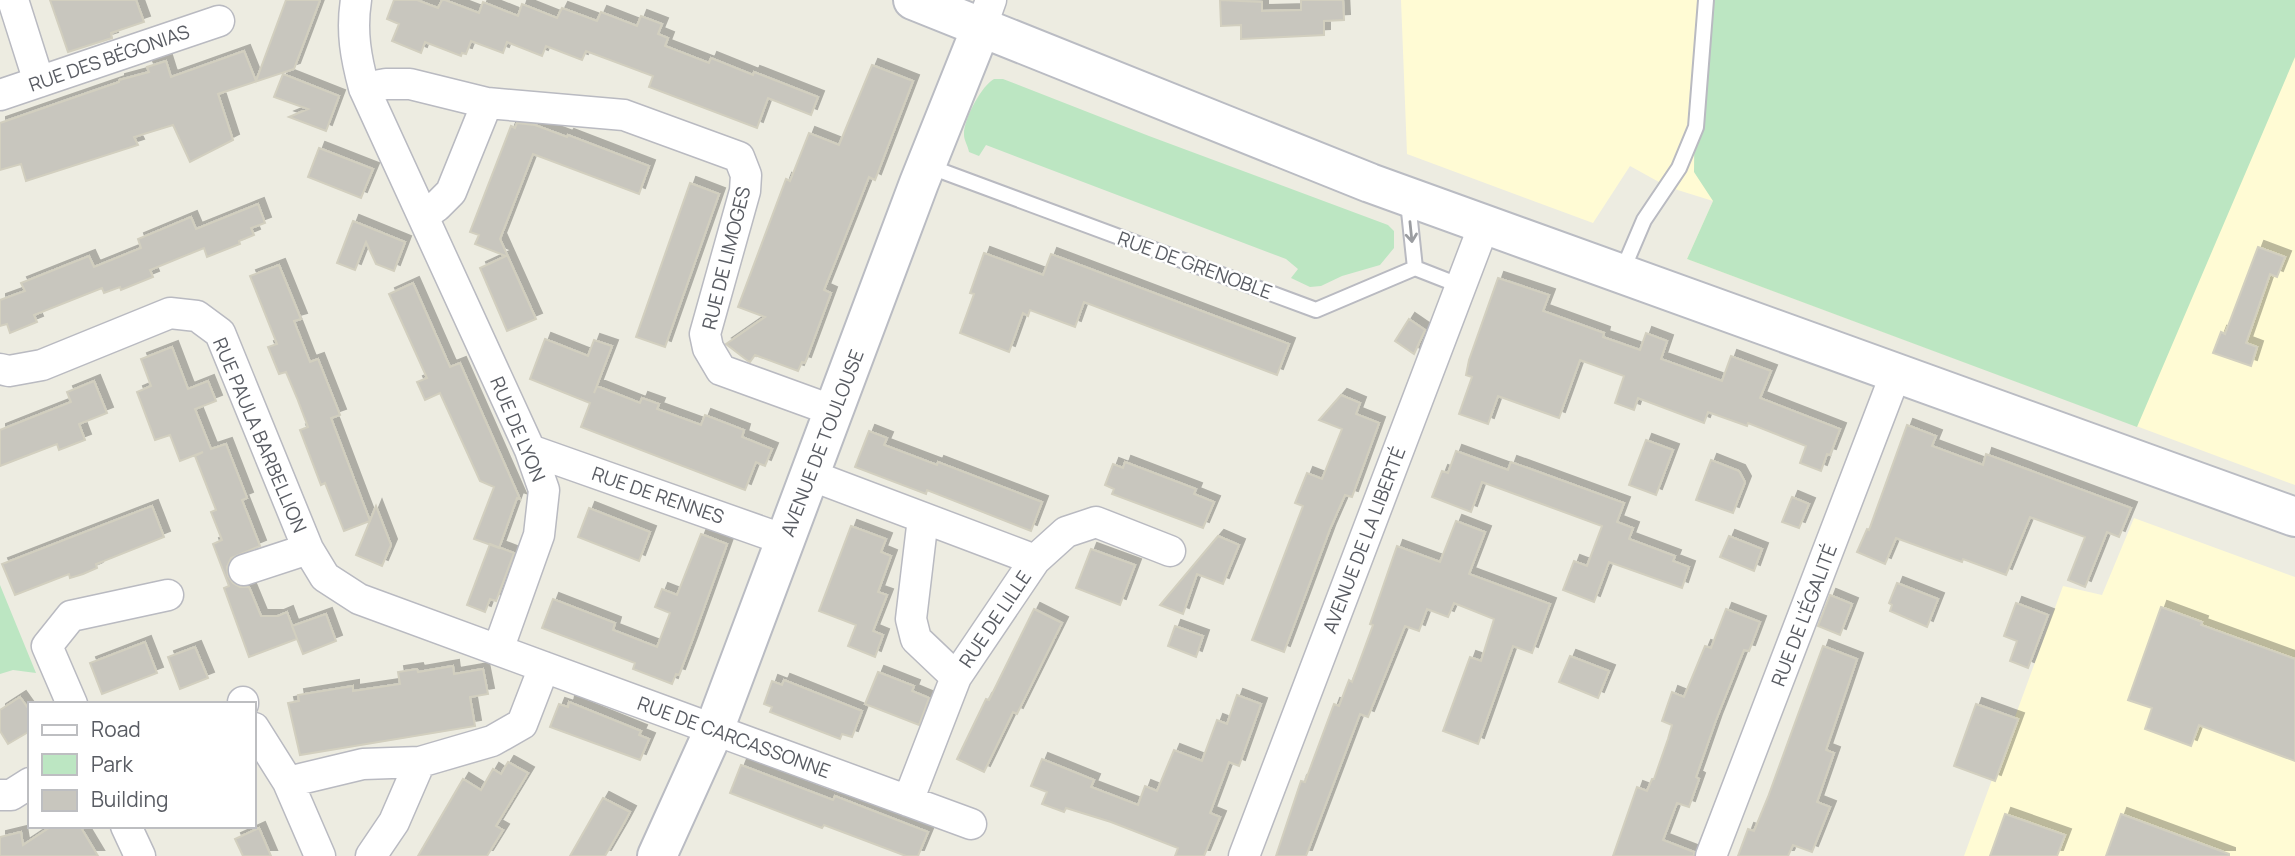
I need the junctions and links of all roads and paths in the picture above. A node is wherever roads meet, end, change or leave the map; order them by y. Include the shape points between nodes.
1 (13, 0) edge
2 (356, 0) edge
3 (913, 0) edge
4 (1706, 0) edge
5 (986, 14) edge
6 (219, 21) dead end
7 (39, 82) junction
8 (364, 88) junction
9 (0, 95) edge
10 (487, 103) junction
11 (926, 165) junction
12 (1407, 197) junction
13 (423, 216) junction
14 (1484, 225) junction
15 (1415, 268) junction
16 (1621, 274) junction
17 (1461, 286) junction
18 (0, 369) edge
19 (1896, 373) junction
20 (834, 411) junction
21 (530, 450) junction
22 (810, 475) junction
23 (2295, 517) edge
24 (923, 518) junction
25 (785, 540) junction
26 (308, 549) junction
27 (1170, 551) dead end
28 (1035, 560) junction
29 (244, 570) dead end
30 (168, 595) dead end
31 (498, 650) junction
32 (544, 667) junction
33 (956, 677) junction
34 (71, 702) edge
35 (256, 727) edge
36 (714, 730) junction
37 (420, 762) junction
38 (288, 782) junction
39 (28, 784) edge
40 (0, 795) edge
41 (908, 801) junction
42 (971, 824) dead end
43 (127, 828) edge
44 (139, 856) edge
45 (320, 856) edge
46 (371, 856) edge
47 (657, 856) edge
48 (1244, 856) edge
49 (1711, 856) edge

1 - 7 street
2 - 8 street, RUE DE LYON via 354,52
3 - 5 main road
4 - 16 lane via 1696,127 1679,168 1644,220
5 - 11 main road, AVENUE DE TOULOUSE
5 - 12 main road
6 - 7 street, RUE DES BÉGONIAS
7 - 9 street, RUE DES BÉGONIAS
8 - 10 street, RUE DE LIMOGES via 410,84
8 - 13 street, RUE DE LYON
10 - 13 street via 451,192
10 - 20 street, RUE DE LIMOGES via 624,115 739,157 746,175 745,191 705,334 708,348 721,370
11 - 15 lane, RUE DE GRENOBLE via 1315,310
11 - 20 main road, AVENUE DE TOULOUSE
12 - 14 main road
12 -> 15 lane
13 - 21 street, RUE DE LYON
14 - 16 main road
14 - 17 street, AVENUE DE LA LIBERTÉ
15 - 17 lane
16 - 19 main road
17 - 48 street, AVENUE DE LA LIBERTÉ
18 - 26 street, RUE PAULA BARBELLION via 42,365 170,313 197,316 220,333
19 - 23 main road
19 - 49 street, RUE DE L'ÉGALITÉ
20 - 22 main road, AVENUE DE TOULOUSE
21 - 25 street, RUE DE RENNES
21 - 31 street, RUE DE LYON via 544,490 539,535
22 - 24 street, RUE DE LILLE
22 - 25 main road, AVENUE DE TOULOUSE
24 - 28 street, RUE DE LILLE
24 - 33 street, RUE DE LILLE via 911,619 916,639
25 - 36 main road, AVENUE DE TOULOUSE
26 - 29 street
26 - 31 street, RUE PAULA BARBELLION via 325,577 359,599
27 - 28 street, RUE DE LILLE via 1096,522 1066,532
28 - 33 street, RUE DE LILLE
30 - 34 street via 71,616 47,646
31 - 32 street, RUE DE CARCASSONNE
32 - 36 street, RUE DE CARCASSONNE
32 - 37 street via 522,724 492,741
33 - 41 street, RUE DE LILLE
35 - 38 street
36 - 41 street, RUE DE CARCASSONNE
36 - 47 main road, AVENUE DE TOULOUSE
37 - 38 street via 363,764
37 - 46 street via 394,822
38 - 45 street
39 - 40 street via 10,795
41 - 42 street, RUE DE CARCASSONNE
43 - 44 street

